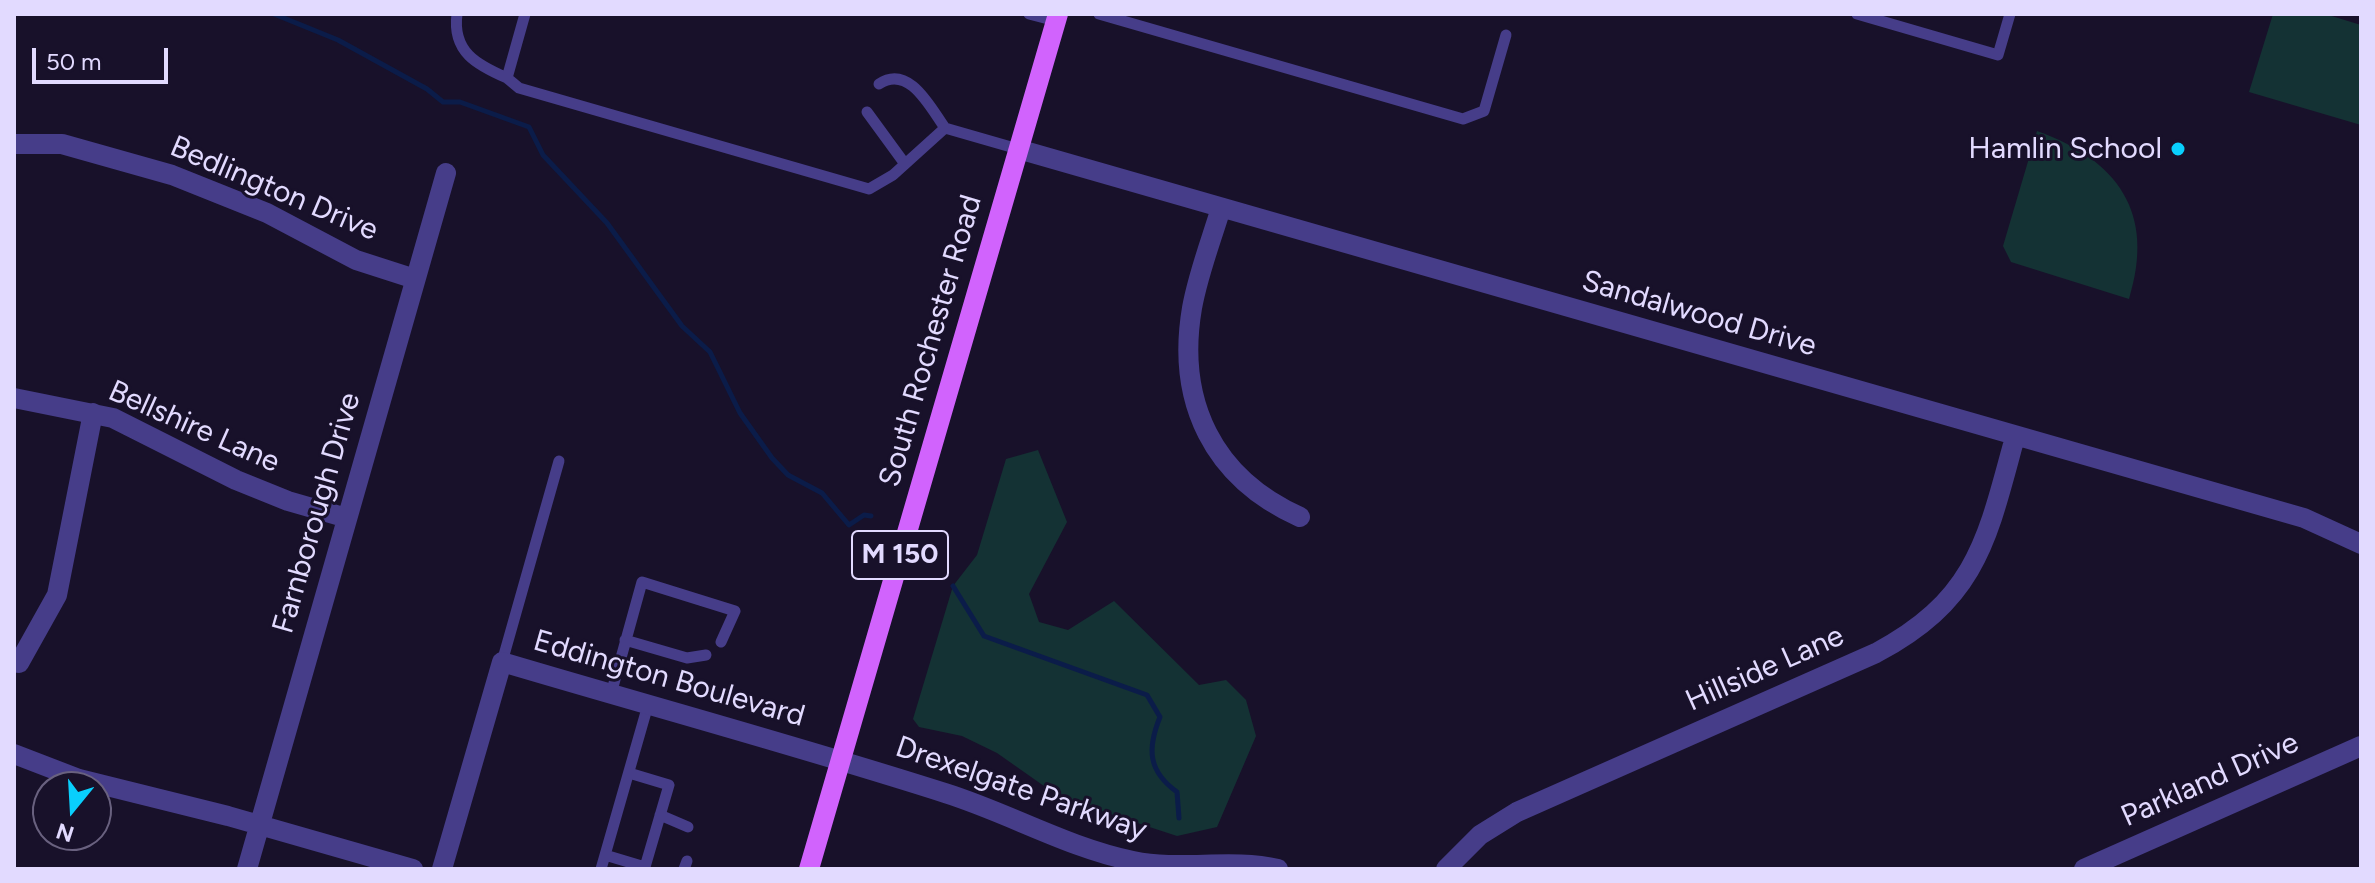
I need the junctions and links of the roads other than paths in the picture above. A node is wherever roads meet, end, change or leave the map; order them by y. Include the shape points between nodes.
1 (457, 14) edge
2 (525, 14) edge
3 (1029, 14) edge
4 (1099, 14) edge
5 (1857, 14) edge
6 (1911, 14) edge
7 (2010, 14) edge
8 (1057, 18) edge
9 (1911, 30) junction
10 (1506, 35) dead end
11 (507, 78) junction
12 (879, 84) dead end
13 (867, 112) dead end
14 (945, 128) junction
15 (14, 144) edge
16 (1018, 149) junction
17 (905, 164) junction
18 (446, 173) dead end
19 (1221, 208) junction
20 (415, 279) junction
21 (14, 398) edge
22 (93, 413) junction
23 (2015, 437) junction
24 (559, 461) dead end
25 (1300, 517) dead end
26 (347, 518) junction
27 (2361, 544) edge
28 (625, 640) junction
29 (721, 642) dead end
30 (706, 655) dead end
31 (502, 662) junction
32 (19, 663) dead end
33 (611, 694) junction
34 (648, 705) junction
35 (2361, 746) edge
36 (14, 754) edge
37 (841, 760) junction
38 (629, 773) junction
39 (660, 815) junction
40 (258, 824) junction
41 (688, 827) dead end
42 (605, 855) junction
43 (1221, 867) edge
44 (649, 868) edge
45 (247, 869) edge
46 (413, 869) edge
47 (442, 869) edge
48 (601, 869) edge
49 (809, 869) edge
50 (1278, 869) edge
51 (1446, 869) edge
52 (2084, 869) edge

1 - 11 lane via 456,31 468,57
2 - 11 lane
3 - 8 lane
4 - 10 lane via 1463,119 1484,111
5 - 9 lane
6 - 9 lane
7 - 9 lane via 1998,55
8 - 16 main road, South Rochester Road / M 150
11 - 17 lane via 519,88 869,189
12 - 14 lane via 899,79 912,84
13 - 17 lane
14 - 16 lane
14 - 17 lane
15 - 20 street, Bedlington Drive via 62,144 172,175 267,213 356,260
16 - 19 street, Sandalwood Drive
16 - 37 main road, South Rochester Road / M 150
18 - 20 street, Farnborough Drive
19 - 23 street, Sandalwood Drive
19 - 25 street via 1192,308 1188,355 1193,394 1209,438 1233,473 1272,504
20 - 26 street, Farnborough Drive
21 - 22 street, Bellshire Lane
22 - 26 street, Bellshire Lane via 138,428 236,480
22 - 32 street via 57,595
23 - 27 street, Sandalwood Drive via 2304,518
23 - 51 street, Hillside Lane via 1980,553 1952,597 1919,629 1876,653 1517,812 1480,835
24 - 31 lane
26 - 40 street, Farnborough Drive
28 - 29 lane via 642,582 735,611
28 - 30 lane via 687,658
28 - 33 lane
31 - 33 street, Eddington Boulevard
31 - 47 street, Eddington Boulevard
33 - 34 street, Eddington Boulevard
34 - 37 street, Eddington Boulevard
34 - 38 lane
35 - 52 street, Parkland Drive
36 - 40 street via 79,779
37 - 43 street, Drexelgate Parkway via 975,803 1051,837 1107,854 1157,865
37 - 49 main road, South Rochester Road / M 150
38 - 39 lane via 669,785
38 - 42 lane
39 - 41 lane
39 - 44 lane
40 - 45 street, Farnborough Drive
40 - 46 street
42 - 44 lane
42 - 48 lane
43 - 50 street, Drexelgate Parkway

